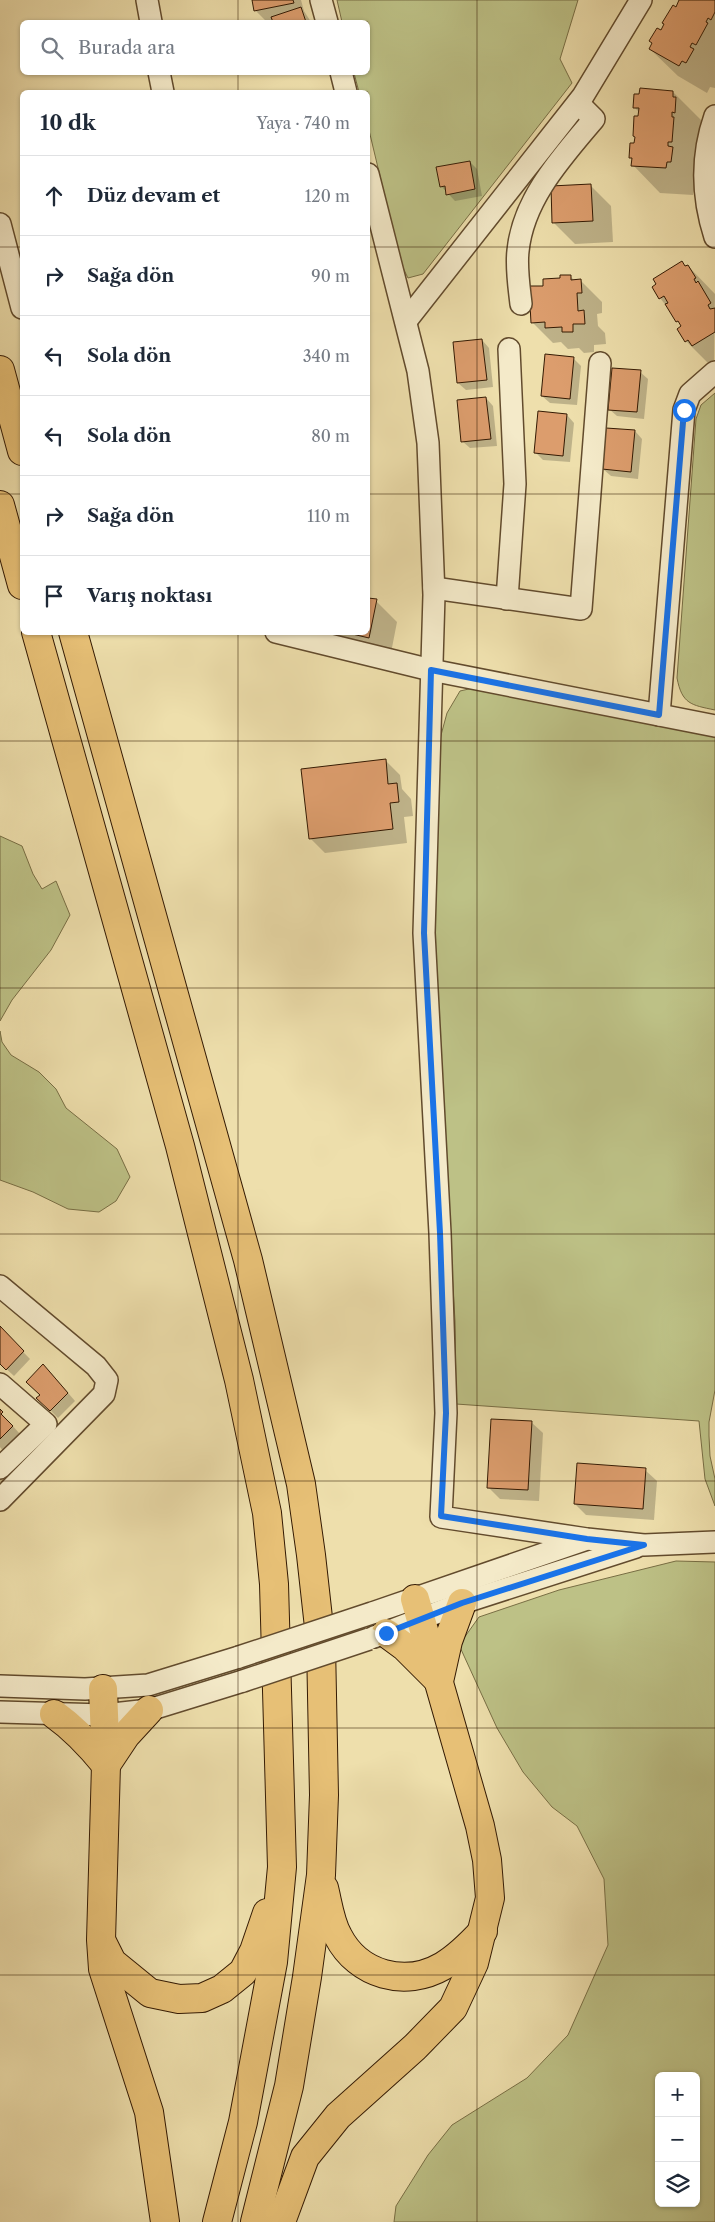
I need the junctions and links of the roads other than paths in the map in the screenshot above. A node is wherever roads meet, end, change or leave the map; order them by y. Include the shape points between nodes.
1 (148, 0) edge
2 (321, 0) edge
3 (641, 0) edge
4 (151, 20) edge
5 (326, 20) edge
6 (160, 75) edge
7 (342, 75) edge
8 (163, 90) edge
9 (346, 90) edge
10 (578, 103) junction
11 (715, 116) edge
12 (370, 182) edge
13 (0, 224) edge
14 (715, 237) edge
15 (20, 300) edge
16 (521, 304) dead end
17 (406, 321) junction
18 (509, 349) dead end
19 (600, 363) dead end
20 (0, 370) edge
21 (715, 372) edge
22 (20, 444) edge
23 (0, 506) edge
24 (20, 579) edge
25 (434, 588) junction
26 (507, 599) junction
27 (37, 635) edge
28 (74, 635) edge
29 (288, 635) edge
30 (431, 670) junction
31 (659, 715) junction
32 (715, 726) edge
33 (0, 1286) edge
34 (0, 1384) edge
35 (0, 1468) edge
36 (0, 1500) edge
37 (587, 1539) junction
38 (715, 1542) edge
39 (644, 1545) junction
40 (462, 1603) junction
41 (419, 1609) junction
42 (376, 1628) junction
43 (440, 1681) junction
44 (0, 1686) edge
45 (103, 1702) junction
46 (149, 1710) junction
47 (0, 1712) edge
48 (54, 1714) junction
49 (106, 1766) junction
50 (282, 1867) junction
51 (320, 1875) junction
52 (483, 1930) junction
53 (102, 1940) junction
54 (165, 2222) edge
55 (217, 2222) edge
56 (255, 2222) edge
57 (281, 2222) edge

1 - 4 street
2 - 5 street
3 - 10 street
6 - 8 street
7 - 9 street
10 - 16 street via 594,119 547,176 531,209 518,248
10 - 17 street
11 - 14 street via 704,174 708,213
12 - 17 street
13 - 15 street
17 - 25 street via 418,371 428,443
18 - 26 street via 515,484
19 - 26 street via 581,609
20 - 22 highway
21 - 31 street via 690,394 684,410
23 - 24 highway
25 - 26 street
25 - 30 street
27 - 50 highway via 180,1146 239,1380 267,1513 274,1584
28 - 51 highway via 248,1260 302,1484 321,1645 324,1795
29 - 30 street
30 - 31 street
30 - 37 street via 424,933 446,1413 441,1516
31 - 32 street
33 - 36 street via 96,1366 107,1380 104,1394
34 - 35 street via 46,1424
37 - 39 street
37 - 41 street
38 - 39 street
39 - 40 street
40 - 41 street
40 - 43 highway via 448,1641
41 - 42 street
41 - 43 highway
42 - 43 highway via 405,1647
42 - 45 street, bridge via 239,1658
42 - 46 street, bridge via 243,1681
43 - 52 highway via 480,1826 486,1860 490,1898
44 - 45 street
45 - 46 street
45 - 48 street
45 - 49 highway
46 - 49 highway via 126,1735
47 - 48 street
48 - 49 highway via 73,1727
49 - 53 highway
50 - 53 highway via 254,1952 243,1972 222,1989 202,1998 179,1999 150,1993 112,1962
50 - 55 highway via 273,1962 243,2122
51 - 52 highway via 338,1936 355,1960 374,1972 396,1977 421,1976 450,1961
51 - 56 highway via 289,2086
52 - 57 highway via 474,1963 452,2008 415,2047 338,2116 305,2157
53 - 54 highway via 103,1969 150,2112

